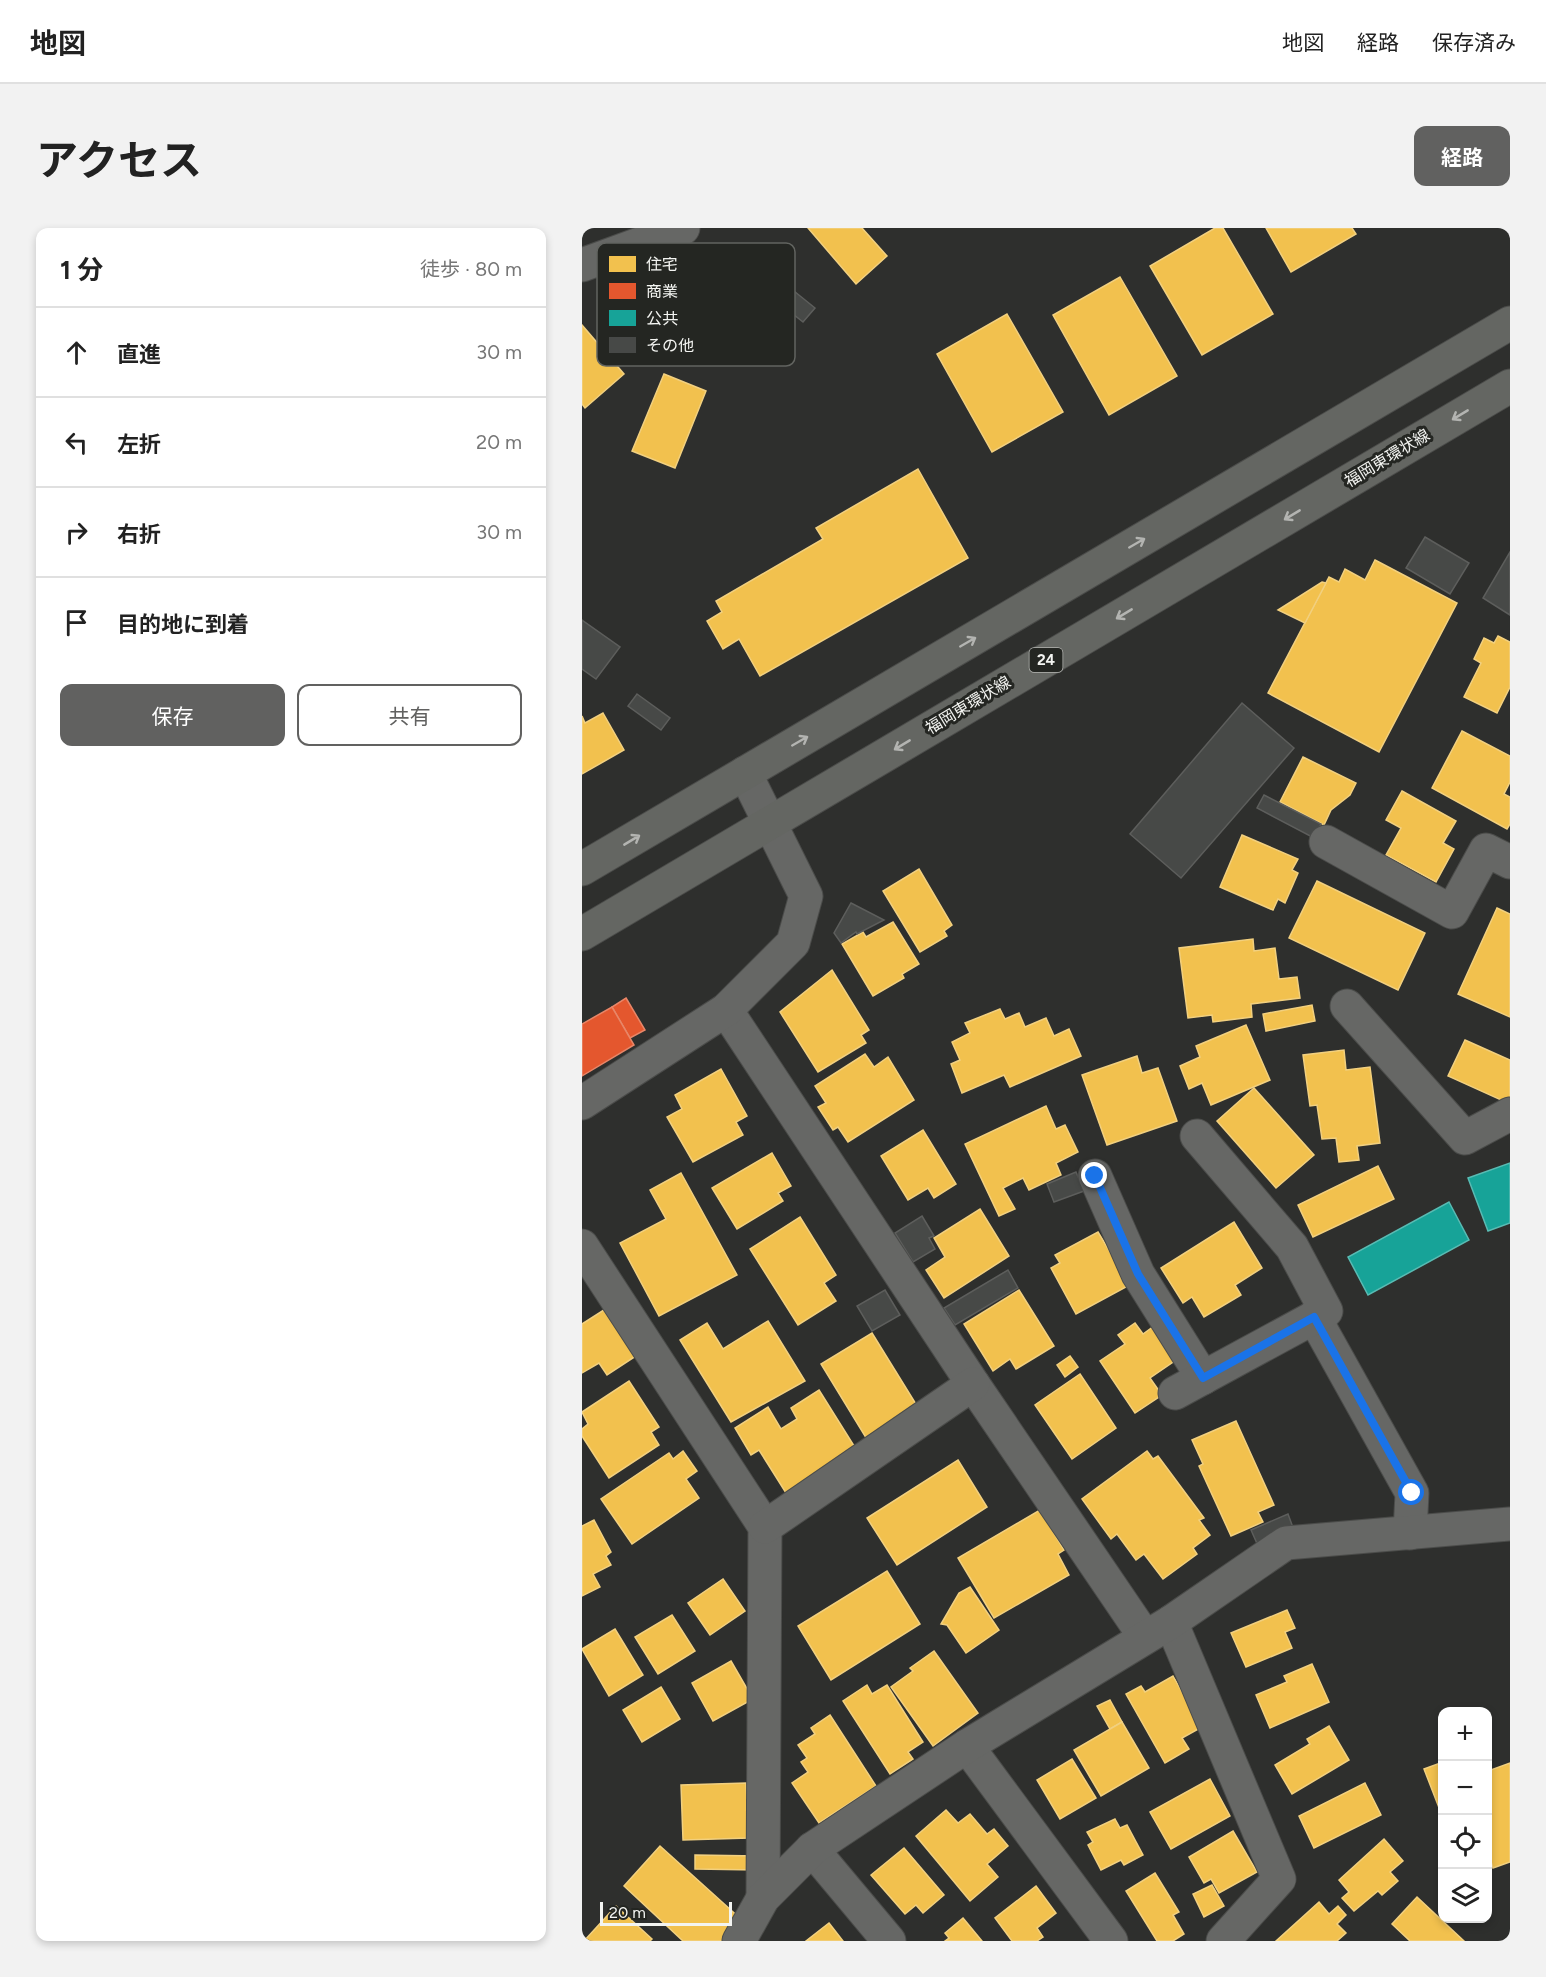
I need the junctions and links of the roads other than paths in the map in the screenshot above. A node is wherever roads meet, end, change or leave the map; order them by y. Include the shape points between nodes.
1 (682, 228) edge
2 (641, 243) edge
3 (597, 259) edge
4 (582, 265) edge
5 (1510, 324) edge
6 (1510, 386) edge
7 (745, 773) junction
8 (771, 822) junction
9 (1326, 842) dead end
10 (1510, 862) edge
11 (582, 870) edge
12 (582, 934) edge
13 (1347, 1006) dead end
14 (726, 1011) junction
15 (582, 1103) edge
16 (1510, 1114) edge
17 (1197, 1136) dead end
18 (1095, 1176) dead end
19 (582, 1246) edge
20 (1314, 1317) junction
21 (973, 1384) junction
22 (1510, 1524) edge
23 (765, 1527) junction
24 (1410, 1533) junction
25 (1158, 1629) junction
26 (967, 1746) junction
27 (812, 1849) junction
28 (763, 1898) junction
29 (739, 1941) edge
30 (889, 1941) edge
31 (1112, 1941) edge
32 (1223, 1941) edge

1 - 2 street
3 - 4 street
7 -> 5 main road
6 -> 8 main road, 福岡東環状線 / 24
7 - 8 street
11 -> 7 main road
8 - 12 main road, 福岡東環状線 / 24
8 - 14 street via 806,896 793,943
9 - 10 street via 1452,912 1486,850
13 - 16 street via 1465,1138
14 - 15 street
14 - 21 street
17 - 20 street via 1292,1247 1326,1311
18 - 20 street via 1189,1386
19 - 23 street
20 - 24 street via 1412,1493
21 - 23 street
21 - 25 street
22 - 24 street
23 - 28 street
24 - 25 street via 1286,1543
25 - 26 street
25 - 32 street via 1279,1879
26 - 27 street
26 - 31 street
27 - 28 street
27 - 30 street
28 - 29 street

